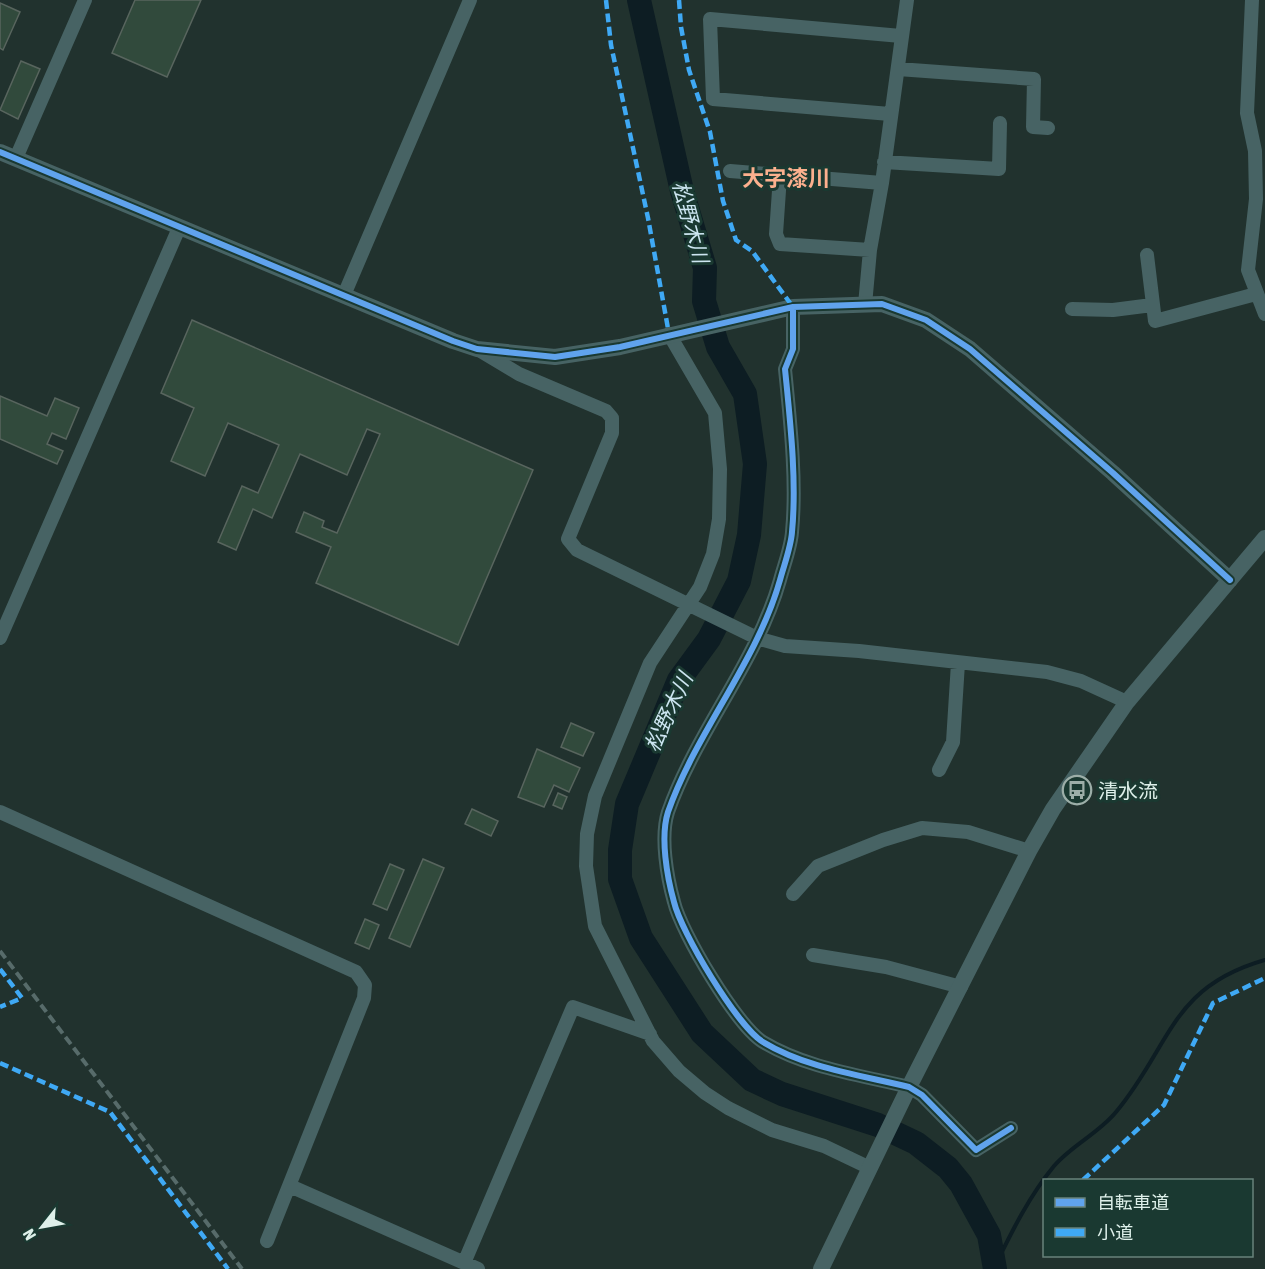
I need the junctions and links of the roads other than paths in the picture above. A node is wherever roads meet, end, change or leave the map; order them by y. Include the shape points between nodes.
1 (85, 0) edge
2 (470, 0) edge
3 (907, 0) edge
4 (1252, 0) edge
5 (1265, 7) edge
6 (1253, 19) junction
7 (901, 36) junction
8 (898, 69) junction
9 (890, 114) junction
10 (1000, 123) dead end
11 (1048, 128) dead end
12 (0, 152) edge
13 (1260, 152) edge
14 (16, 159) junction
15 (884, 162) junction
16 (730, 171) dead end
17 (780, 176) junction
18 (882, 183) junction
19 (179, 228) junction
20 (870, 250) junction
21 (1147, 255) dead end
22 (1256, 294) junction
23 (344, 296) junction
24 (865, 304) junction
25 (1152, 305) junction
26 (787, 308) junction
27 (1072, 309) dead end
28 (1265, 314) edge
29 (672, 334) junction
30 (477, 349) junction
31 (1265, 538) edge
32 (1230, 580) junction
33 (686, 605) junction
34 (0, 638) edge
35 (757, 638) junction
36 (958, 663) junction
37 (1127, 702) junction
38 (939, 770) dead end
39 (0, 812) edge
40 (1029, 851) junction
41 (793, 894) dead end
42 (813, 955) dead end
43 (961, 987) junction
44 (650, 1034) junction
45 (907, 1090) junction
46 (1011, 1128) dead end
47 (872, 1165) junction
48 (290, 1186) junction
49 (267, 1241) dead end
50 (464, 1263) junction
51 (478, 1269) edge
52 (821, 1269) edge

1 - 14 street
2 - 23 street
3 - 7 street
4 - 6 street
5 - 6 street
6 - 13 street via 1247,113
7 - 8 street
7 - 9 street via 710,19 713,99
8 - 9 street
8 - 11 street via 1034,79 1033,127
9 - 15 street
10 - 15 street via 999,169
12 - 14 street
13 - 22 street via 1248,270
14 - 19 street
15 - 18 street
16 - 17 street
17 - 18 street
17 - 20 street via 776,234 780,244
18 - 20 street
19 - 23 street
19 - 34 street
20 - 24 street
21 - 25 street
22 - 25 street via 1155,321
22 - 28 street
23 - 30 street
24 - 26 street
24 - 32 street via 882,304 926,320 970,349 1113,472
25 - 27 street via 1113,310
26 - 29 street
26 - 35 street via 793,349 785,369 792,532 779,582
29 - 30 street via 555,357
29 - 33 street via 715,413 720,469 719,519 713,554 700,587
30 - 33 street via 519,374 606,411 612,418 612,433 568,539 577,550
31 - 32 street
32 - 37 street
33 - 35 street
33 - 44 street via 650,663 595,796 587,834 586,866 595,926
35 - 36 street via 785,646
35 - 45 street via 668,813 665,840 674,903 706,968 739,1018 761,1041 798,1060
36 - 37 street via 1047,672 1081,681
36 - 38 street via 953,742
37 - 40 street via 1082,763
39 - 48 street via 356,972 365,985 364,998
40 - 41 street via 968,832 922,828 818,866
40 - 43 street
42 - 43 street via 885,967
43 - 45 street
44 - 47 street via 679,1071 728,1108 772,1130
44 - 50 street via 573,1008
45 - 46 street via 922,1095 976,1150
45 - 47 street
47 - 52 street
48 - 49 street
48 - 50 street
50 - 51 street

